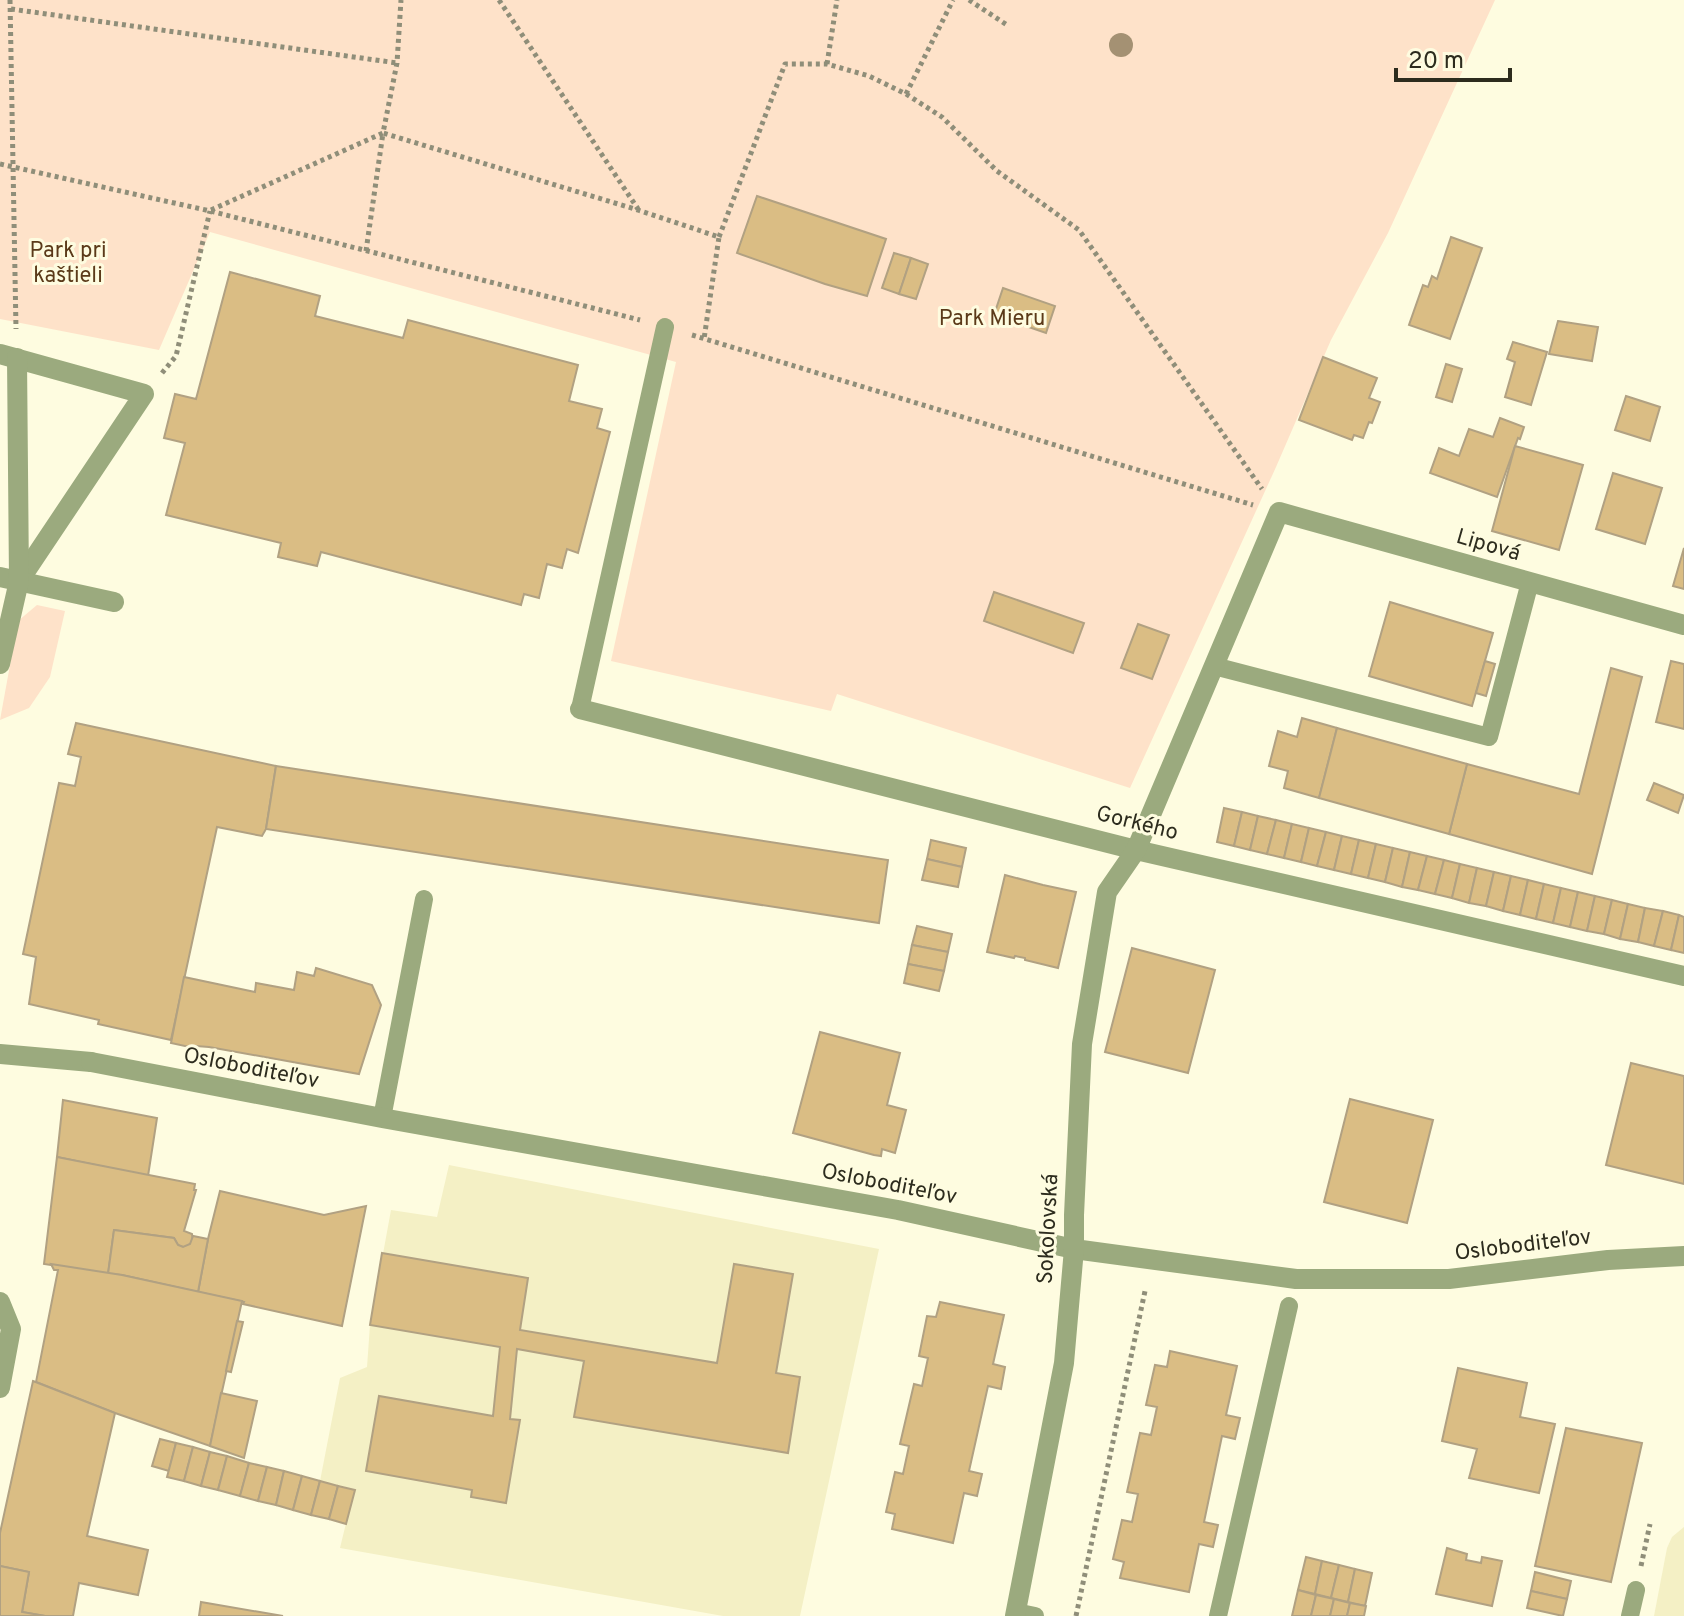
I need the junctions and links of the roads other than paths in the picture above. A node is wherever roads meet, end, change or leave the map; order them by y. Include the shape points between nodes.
1 (665, 327) road end
2 (8, 356) edge
3 (1279, 512) joint
4 (10, 579) edge
5 (1530, 582) junction
6 (114, 602) dead end
7 (1684, 625) edge
8 (0, 664) edge
9 (1214, 666) junction
10 (580, 709) joint
11 (1136, 850) junction
12 (424, 899) dead end
13 (1684, 976) edge
14 (0, 1054) edge
15 (382, 1118) junction
16 (1074, 1249) junction
17 (1684, 1256) edge
18 (0, 1302) edge
19 (1289, 1306) dead end
20 (0, 1388) edge
21 (1636, 1590) road end
22 (1022, 1615) edge
23 (1218, 1616) edge
24 (1630, 1616) edge

1 - 10 lane
2 - 4 street
2 - 4 street via 144,394
3 - 5 street, Lipová
3 - 9 street, Sokolovská
4 - 6 street
4 - 8 street
5 - 7 street, Lipová
5 - 9 lane via 1489,737
9 - 11 street, Sokolovská
10 - 11 street, Gorkého
11 - 13 street, Gorkého
11 - 16 street, Sokolovská via 1107,892 1082,1044
12 - 15 lane
14 - 15 street, Osloboditeľov via 91,1062
15 - 16 street, Osloboditeľov via 898,1210
16 - 17 street, Osloboditeľov via 1296,1279 1449,1279
16 - 22 street, Sokolovská via 1064,1363
18 - 20 street via 11,1329
19 - 23 lane
21 - 24 lane

